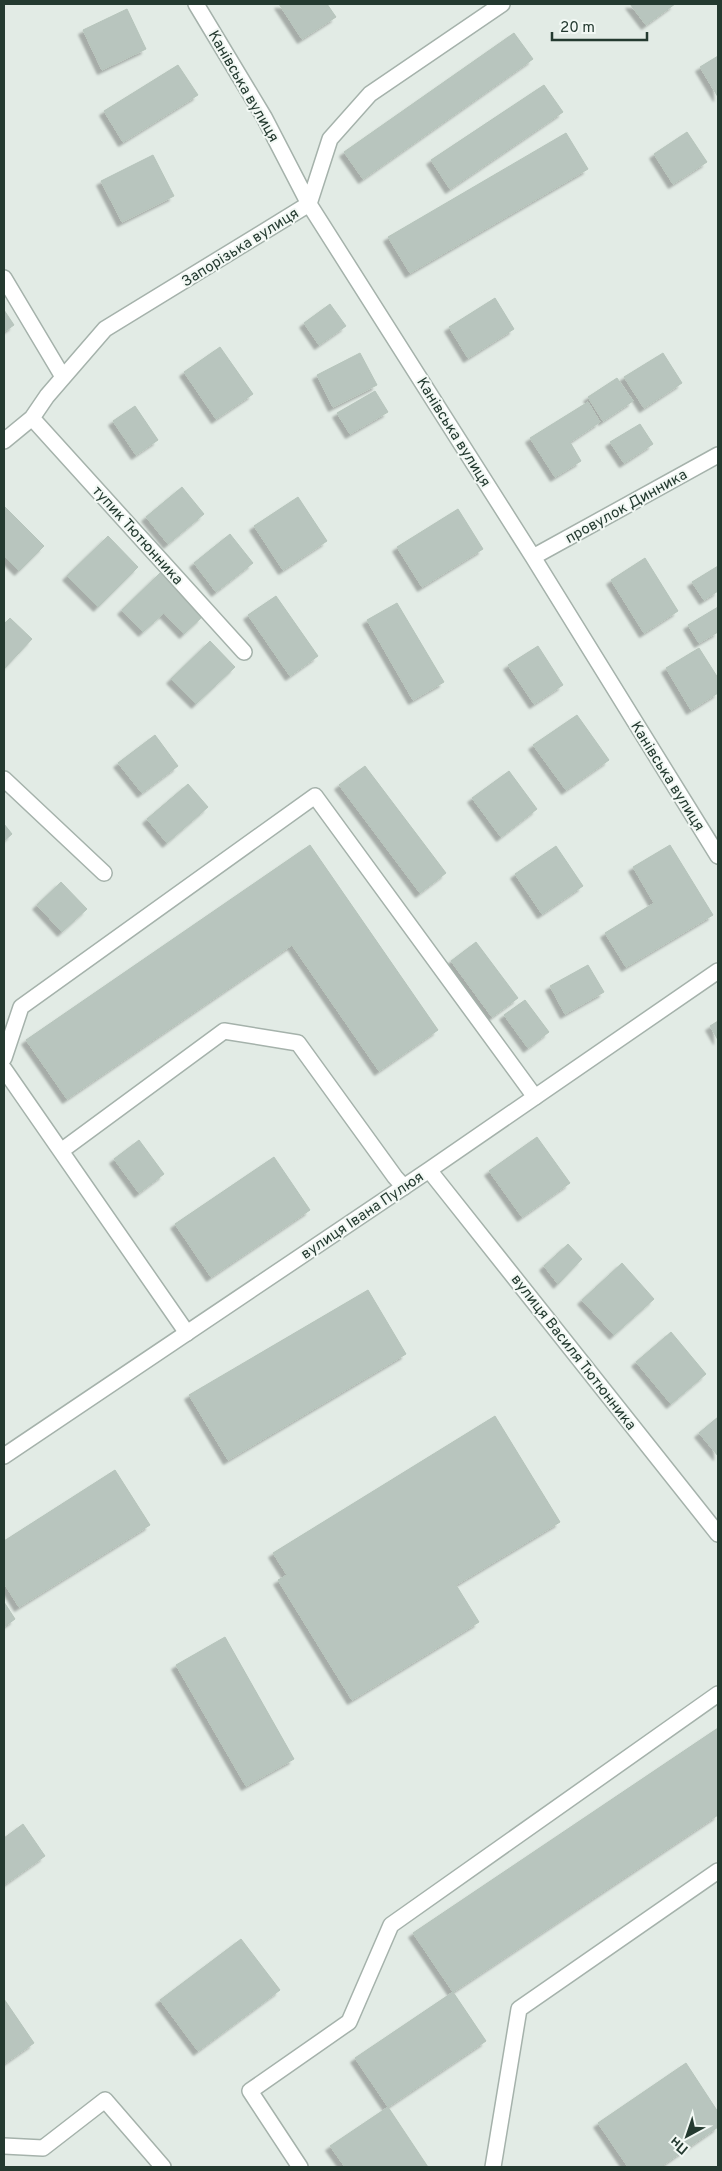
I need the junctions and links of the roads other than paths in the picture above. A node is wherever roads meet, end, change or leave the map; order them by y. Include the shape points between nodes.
1 (196, 4) edge
2 (502, 4) edge
3 (309, 204) junction
4 (4, 278) edge
5 (63, 377) junction
6 (32, 418) junction
7 (4, 441) edge
8 (718, 455) edge
9 (533, 557) junction
10 (244, 652) dead end
11 (4, 779) edge
12 (718, 856) edge
13 (104, 873) dead end
14 (718, 971) edge
15 (4, 1058) edge
16 (4, 1069) edge
17 (535, 1097) junction
18 (61, 1151) junction
19 (429, 1170) junction
20 (404, 1187) junction
21 (187, 1332) junction
22 (4, 1456) edge
23 (718, 1534) edge
24 (718, 1694) edge
25 (718, 1871) edge
26 (4, 2146) edge
27 (163, 2167) edge
28 (300, 2167) edge
29 (493, 2167) edge

1 - 3 street, Канівська вулиця via 264,117
2 - 3 street, Запорізька вулиця via 370,94 330,139
3 - 5 street, Запорізька вулиця via 105,329
3 - 9 street, Канівська вулиця
4 - 5 street
5 - 6 street, Запорізька вулиця
6 - 7 street, Запорізька вулиця
6 - 10 street, тупик Тютюнника
8 - 9 street, провулок Динника
9 - 12 street, Канівська вулиця
11 - 13 street
14 - 17 street, вулиця Івана Пулюя
15 - 17 street via 21,1008 315,796
16 - 18 street
17 - 19 street, вулиця Івана Пулюя
18 - 20 street via 224,1031 298,1043
18 - 21 street
19 - 20 street, вулиця Івана Пулюя
19 - 23 street, вулиця Василя Тютюнника
20 - 21 street, вулиця Івана Пулюя
21 - 22 street, вулиця Івана Пулюя
24 - 28 street via 392,1925 349,2022 250,2091
25 - 29 street via 519,2009
26 - 27 street via 43,2148 105,2100

